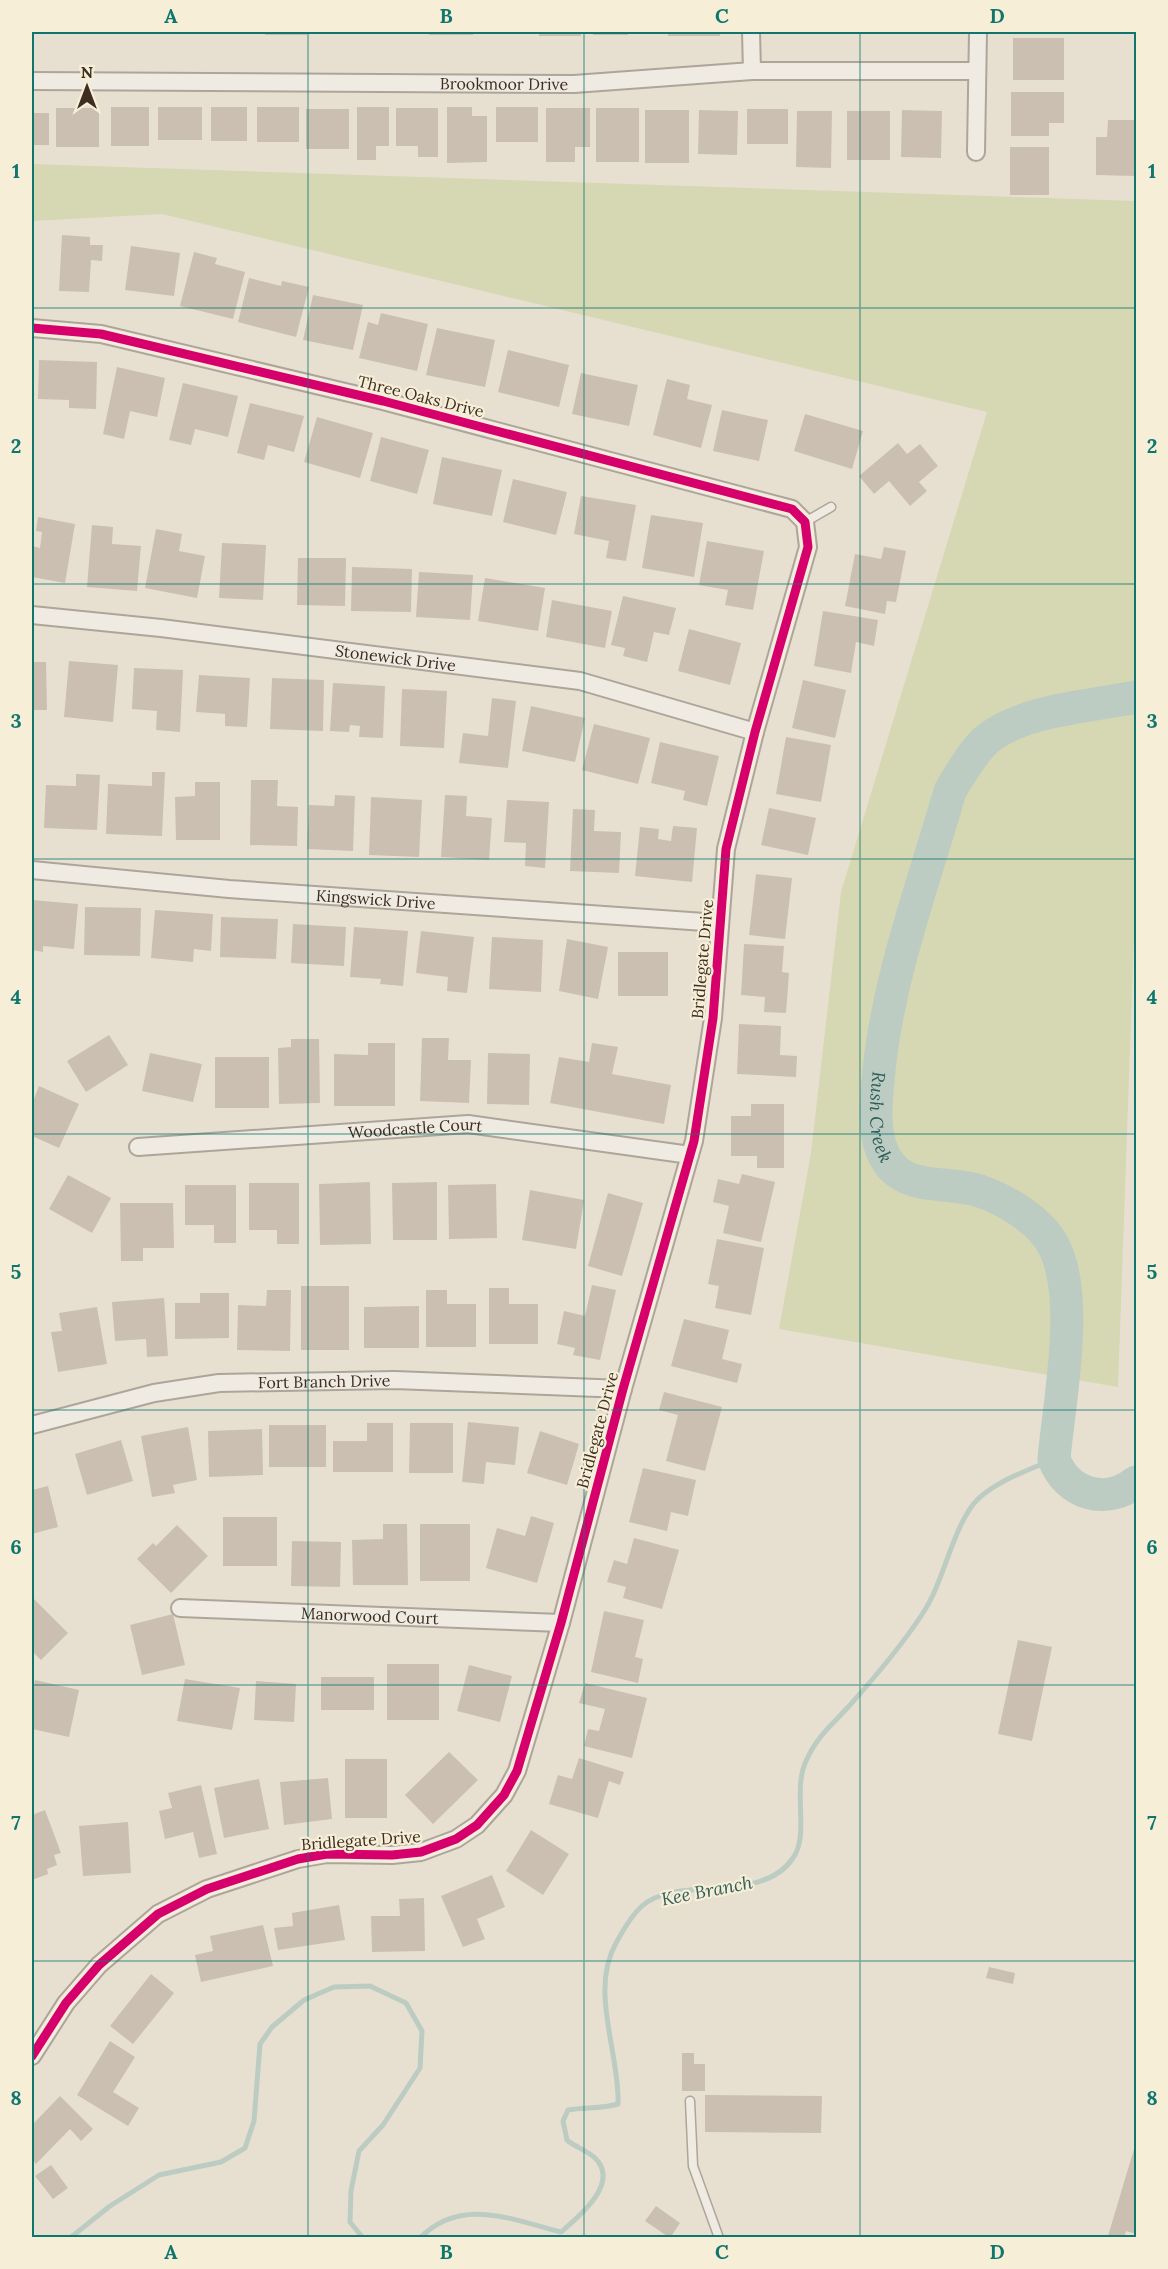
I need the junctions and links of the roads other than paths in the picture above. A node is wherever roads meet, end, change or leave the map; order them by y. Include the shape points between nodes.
1 (752, 32) edge
2 (978, 32) edge
3 (752, 71) junction
4 (977, 71) junction
5 (32, 81) edge
6 (976, 152) dead end
7 (32, 328) edge
8 (831, 507) dead end
9 (802, 518) junction
10 (32, 615) edge
11 (755, 732) junction
12 (32, 870) edge
13 (719, 923) junction
14 (138, 1147) dead end
15 (690, 1155) junction
16 (623, 1389) junction
17 (32, 1425) edge
18 (180, 1608) dead end
19 (561, 1623) junction
20 (32, 2056) edge
21 (690, 2101) dead end
22 (719, 2238) edge

1 - 3 street
2 - 4 street
3 - 4 street, Brookmoor Drive
3 - 5 street, Brookmoor Drive via 574,84
4 - 6 street
7 - 9 street, Three Oaks Drive via 101,334 383,401 792,509
8 - 9 lane
9 - 11 street, Bridlegate Drive via 808,547
10 - 11 street, Stonewick Drive via 580,681
11 - 13 street, Bridlegate Drive via 726,849
12 - 13 street, Kingswick Drive via 229,889
13 - 15 street, Bridlegate Drive via 712,1018
14 - 15 street, Woodcastle Court via 468,1124
15 - 16 street, Bridlegate Drive
16 - 17 street, Fort Branch Drive via 395,1380 219,1383 154,1393
16 - 19 street, Bridlegate Drive
18 - 19 street, Manorwood Court
19 - 20 street, Bridlegate Drive via 517,1771 504,1795 477,1826 421,1852 298,1858 207,1889 158,1914 99,1965 66,2003
21 - 22 lane via 693,2166

